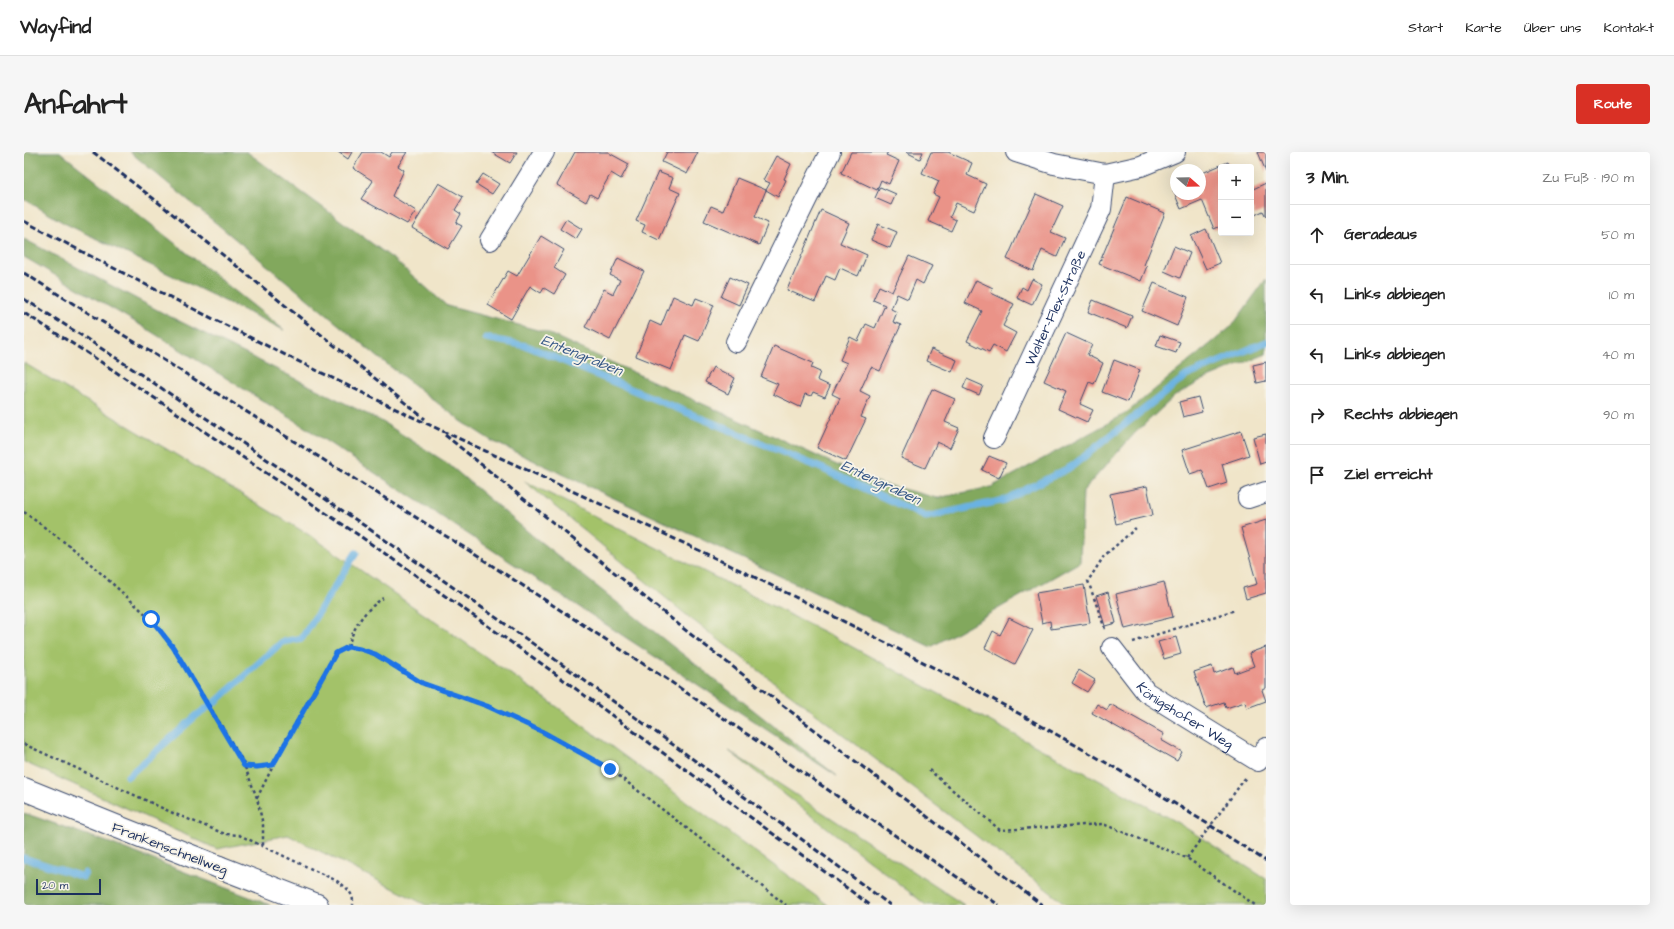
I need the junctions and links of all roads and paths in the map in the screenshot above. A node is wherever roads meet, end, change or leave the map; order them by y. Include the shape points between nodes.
1 (544, 152) edge
2 (830, 152) edge
3 (1016, 152) edge
4 (1175, 152) edge
5 (1105, 174) junction
6 (490, 240) dead end
7 (736, 342) dead end
8 (994, 438) dead end
9 (24, 512) edge
10 (1137, 527) dead end
11 (383, 598) dead end
12 (1235, 610) dead end
13 (348, 647) junction
14 (1112, 648) junction
15 (24, 744) edge
16 (1262, 755) edge
17 (273, 765) junction
18 (244, 766) junction
19 (928, 770) dead end
20 (24, 789) edge
21 (257, 798) junction
22 (263, 846) junction
23 (1187, 858) junction
24 (317, 905) edge
25 (353, 905) edge
26 (786, 905) edge
27 (1255, 905) edge

1 - 6 street
2 - 7 street
3 - 5 street via 1054,164
4 - 5 street via 1141,166
5 - 8 street, Walter-Flex-Straße via 1101,209
9 - 18 path via 75,550 151,619 173,647
10 - 14 path via 1104,556 1088,581
11 - 13 path via 358,622
12 - 14 path
13 - 17 path via 336,653
13 - 26 path via 375,654 422,683 487,706 610,769
14 - 16 street, Königshofer Weg via 1146,692
15 - 22 path via 173,813 224,834 239,835
16 - 23 path
17 - 18 path
17 - 21 path
18 - 21 path
19 - 23 path via 1000,830 1103,824
20 - 24 main road, Frankenschnellweg
21 - 22 path via 263,825
22 - 25 path via 335,880 348,889 354,900
23 - 27 path

